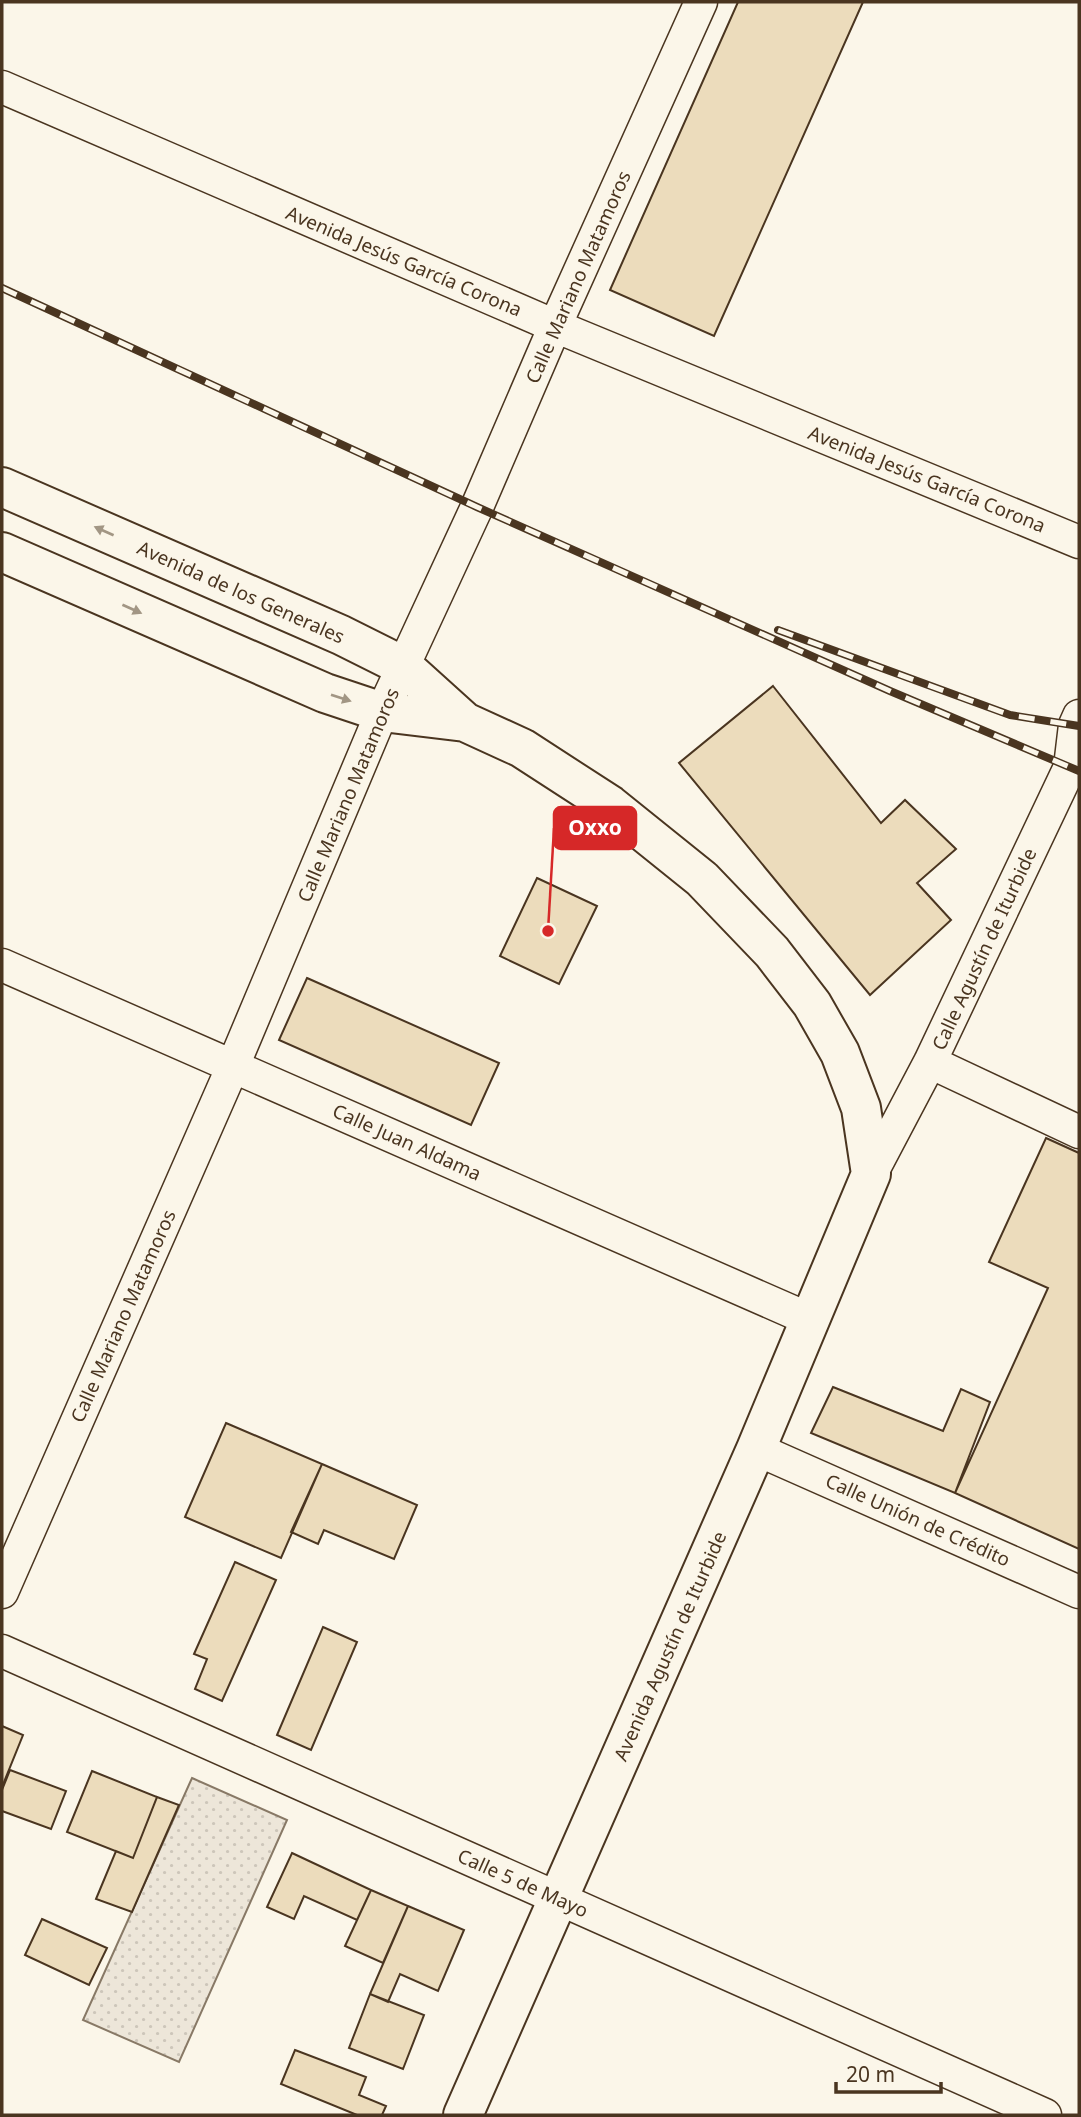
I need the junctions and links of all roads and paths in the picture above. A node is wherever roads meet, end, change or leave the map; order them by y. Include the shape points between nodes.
1 (701, 2) edge
2 (2, 87) edge
3 (555, 326) junction
4 (2, 486) edge
5 (1079, 542) edge
6 (2, 552) edge
7 (403, 666) junction
8 (382, 712) junction
9 (465, 722) junction
10 (1078, 723) edge
11 (2, 965) edge
12 (930, 1062) junction
13 (233, 1066) junction
14 (1079, 1132) edge
15 (871, 1174) junction
16 (811, 1320) junction
17 (757, 1449) junction
18 (2, 1592) edge
19 (1079, 1592) edge
20 (2, 1651) edge
21 (558, 1899) junction
22 (463, 2115) edge
23 (1045, 2115) edge

1 - 3 street, Calle Mariano Matamoros
2 - 3 street, Avenida Jesús García Corona
3 - 5 street, Avenida Jesús García Corona
3 - 7 street, Calle Mariano Matamoros
7 -> 4 street, Avenida de los Generales
6 -> 8 street, Avenida de los Generales via 325,693
7 - 8 street, Calle Mariano Matamoros
7 - 9 street, Avenida de los Generales
8 - 9 street, Avenida de los Generales
8 - 13 street, Calle Mariano Matamoros
9 - 15 street, Avenida de los Generales via 522,748 610,805 702,879 772,952 813,1004 840,1053 860,1108
10 - 12 street, Calle Agustín de Iturbide via 1070,766
11 - 13 street, Calle Juan Aldama
12 - 14 street
12 - 15 street, Calle Agustín de Iturbide
13 - 16 street, Calle Juan Aldama
13 - 18 street, Calle Mariano Matamoros
15 - 16 street, Avenida Agustín de Iturbide
16 - 17 street, Avenida Agustín de Iturbide
17 - 19 street, Calle Unión de Crédito
17 - 21 street, Avenida Agustín de Iturbide
20 - 21 street, Calle 5 de Mayo
21 - 22 street, Avenida Agustín de Iturbide
21 - 23 street, Calle 5 de Mayo

